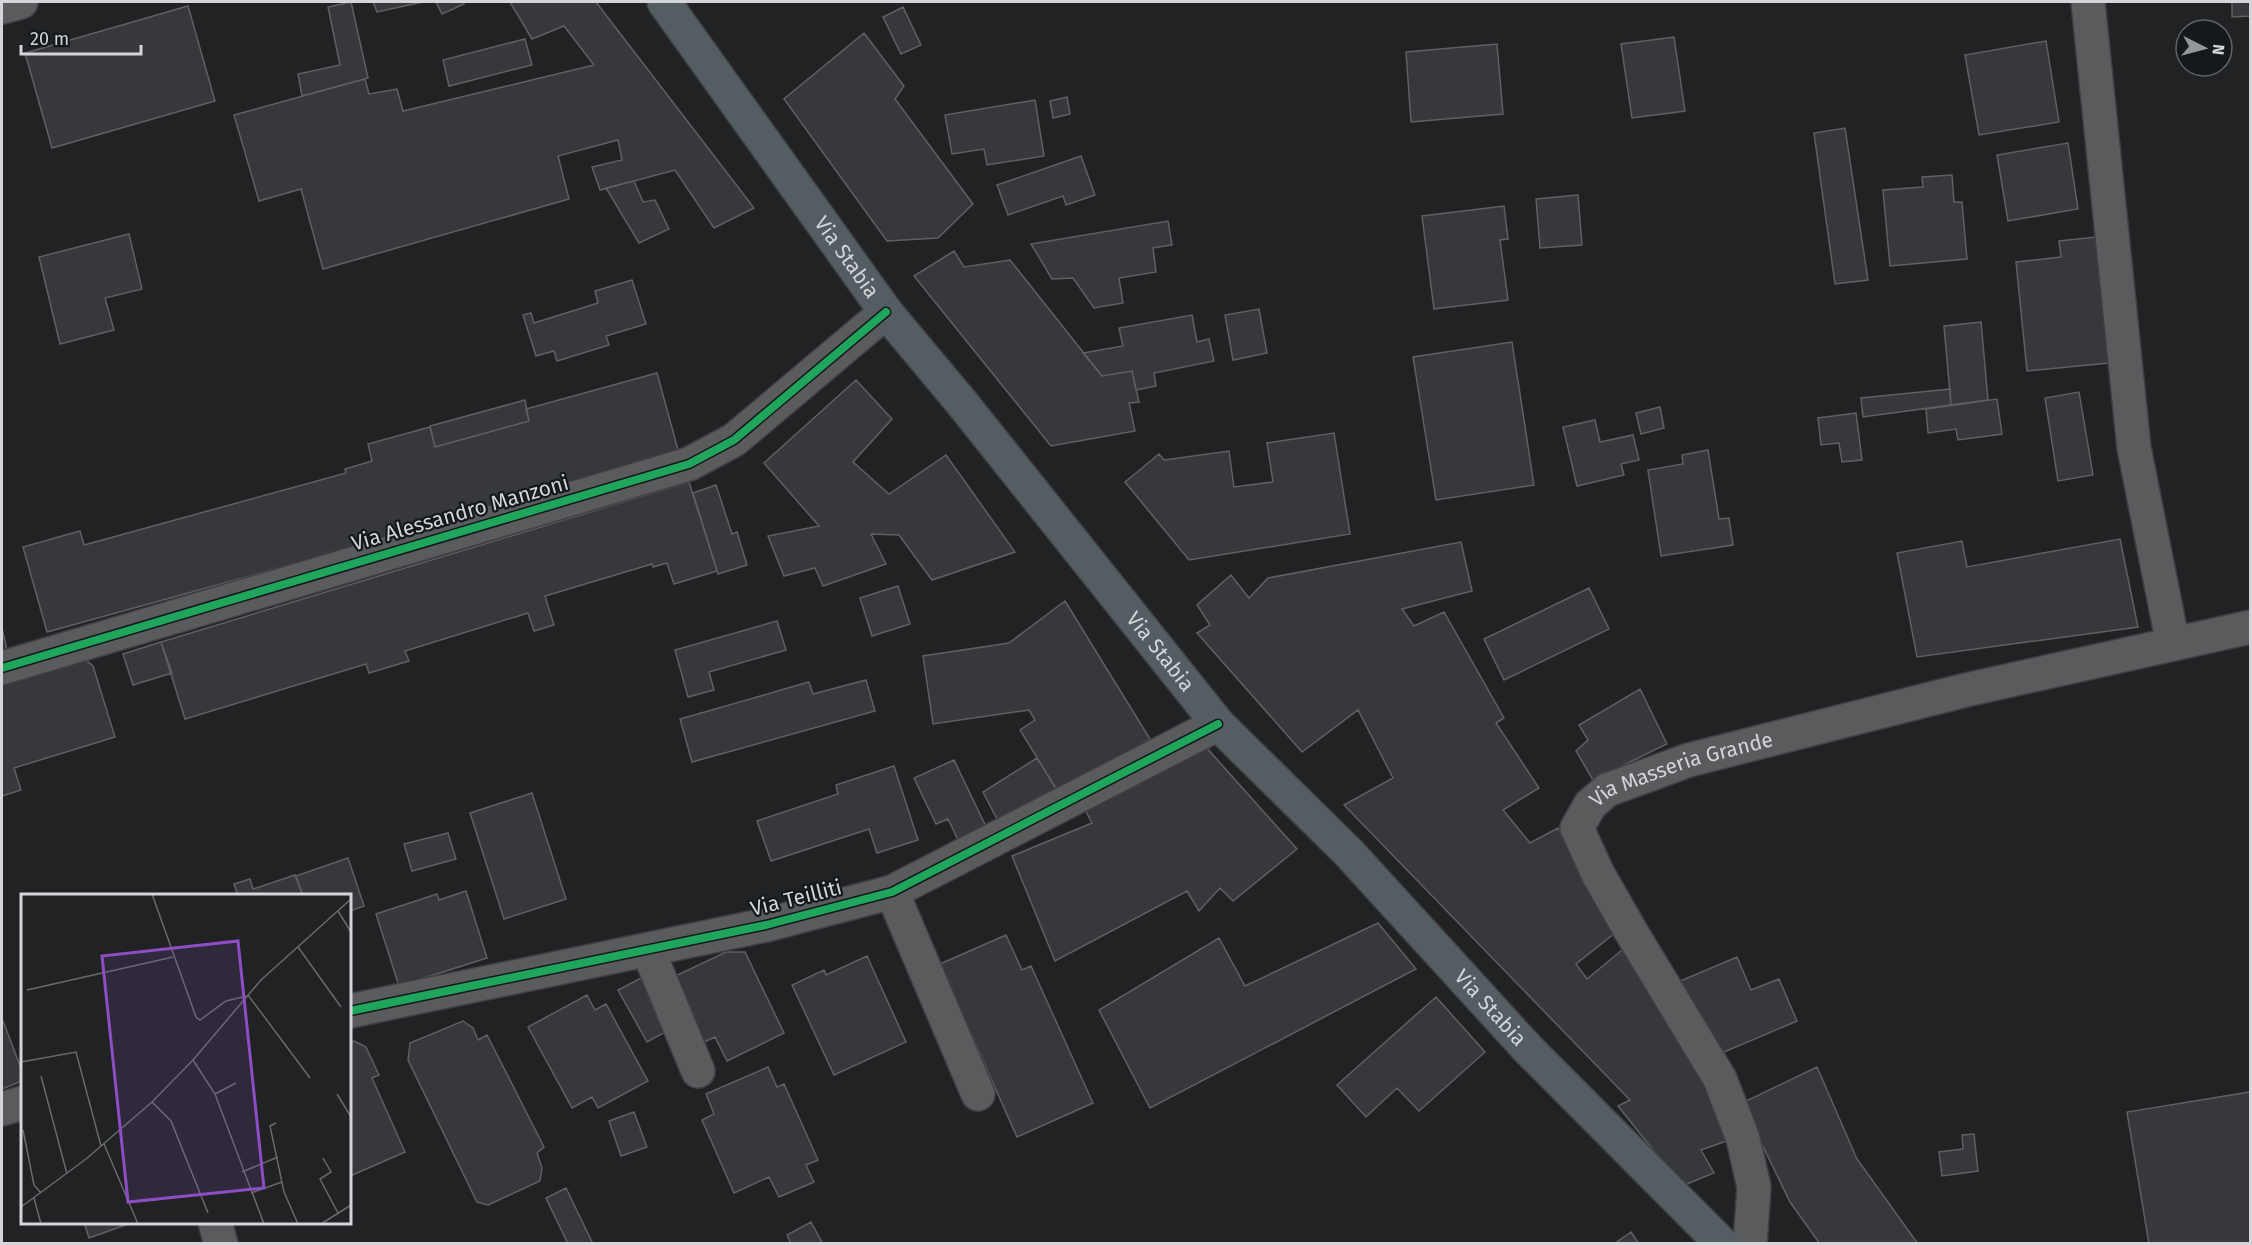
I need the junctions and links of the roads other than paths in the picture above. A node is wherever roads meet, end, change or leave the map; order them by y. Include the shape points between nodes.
1 (21, 2) edge
2 (664, 2) edge
3 (2088, 2) edge
4 (2, 7) edge
5 (886, 312) junction
6 (2250, 627) edge
7 (2173, 644) junction
8 (2, 668) edge
9 (1218, 724) junction
10 (892, 892) junction
11 (648, 950) junction
12 (351, 1011) edge
13 (698, 1071) dead end
14 (978, 1094) dead end
15 (21, 1103) edge
16 (2, 1109) edge
17 (216, 1224) edge
18 (221, 1244) edge
19 (1722, 1244) edge
20 (1750, 1244) edge

1 - 4 street
2 - 5 main road, Via Stabia
3 - 7 street via 2133,448
5 - 8 street, Via Alessandro Manzoni via 734,440 689,464
5 - 9 main road, Via Stabia
6 - 7 street, Via Masseria Grande
7 - 20 street, Via Masseria Grande via 1966,690 1689,760 1607,790 1590,805 1577,828 1581,837 1630,930 1720,1079 1743,1139 1754,1187
9 - 10 street, Via Teilliti
9 - 19 main road, Via Stabia via 1348,853 1528,1049
10 - 11 street, Via Teilliti
10 - 14 street
11 - 12 street, Via Teilliti
11 - 13 street
15 - 16 street
17 - 18 street

